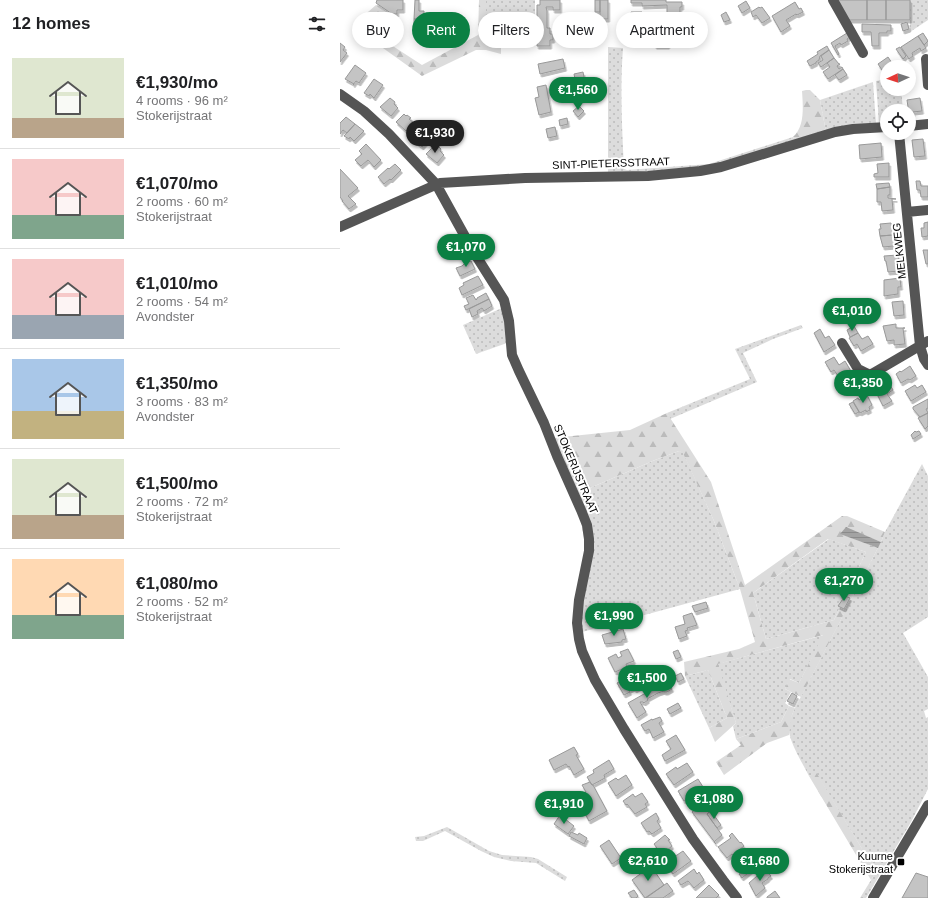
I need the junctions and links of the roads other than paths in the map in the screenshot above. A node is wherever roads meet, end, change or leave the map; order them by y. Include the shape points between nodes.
1 (833, 0) edge
2 (863, 52) dead end
3 (926, 59) dead end
4 (928, 85) edge
5 (340, 94) edge
6 (928, 124) edge
7 (916, 125) edge
8 (880, 127) edge
9 (900, 140) edge
10 (436, 184) junction
11 (928, 210) edge
12 (907, 212) junction
13 (340, 227) edge
14 (842, 343) dead end
15 (924, 344) edge
16 (928, 366) edge
17 (870, 375) junction
18 (846, 389) dead end
19 (928, 805) edge
20 (737, 898) edge
21 (873, 898) edge

1 - 2 street
3 - 4 street
5 - 10 street, STOKERIJSTRAAT via 364,111 389,134
6 - 7 street
8 - 10 street, SINT-PIETERSSTRAAT via 835,132 722,167 700,171 648,176 506,178
9 - 12 street, MELKWEG
10 - 13 street, SINT-PIETERSSTRAAT
10 - 20 street, STOKERIJSTRAAT via 504,300 512,355 587,525 589,552 577,623 582,651 595,680 628,736 693,839
11 - 12 street
12 - 15 street, MELKWEG
14 - 17 street via 858,369
15 - 16 street, MELKWEG via 924,359
15 - 17 street
17 - 18 street
19 - 21 street

